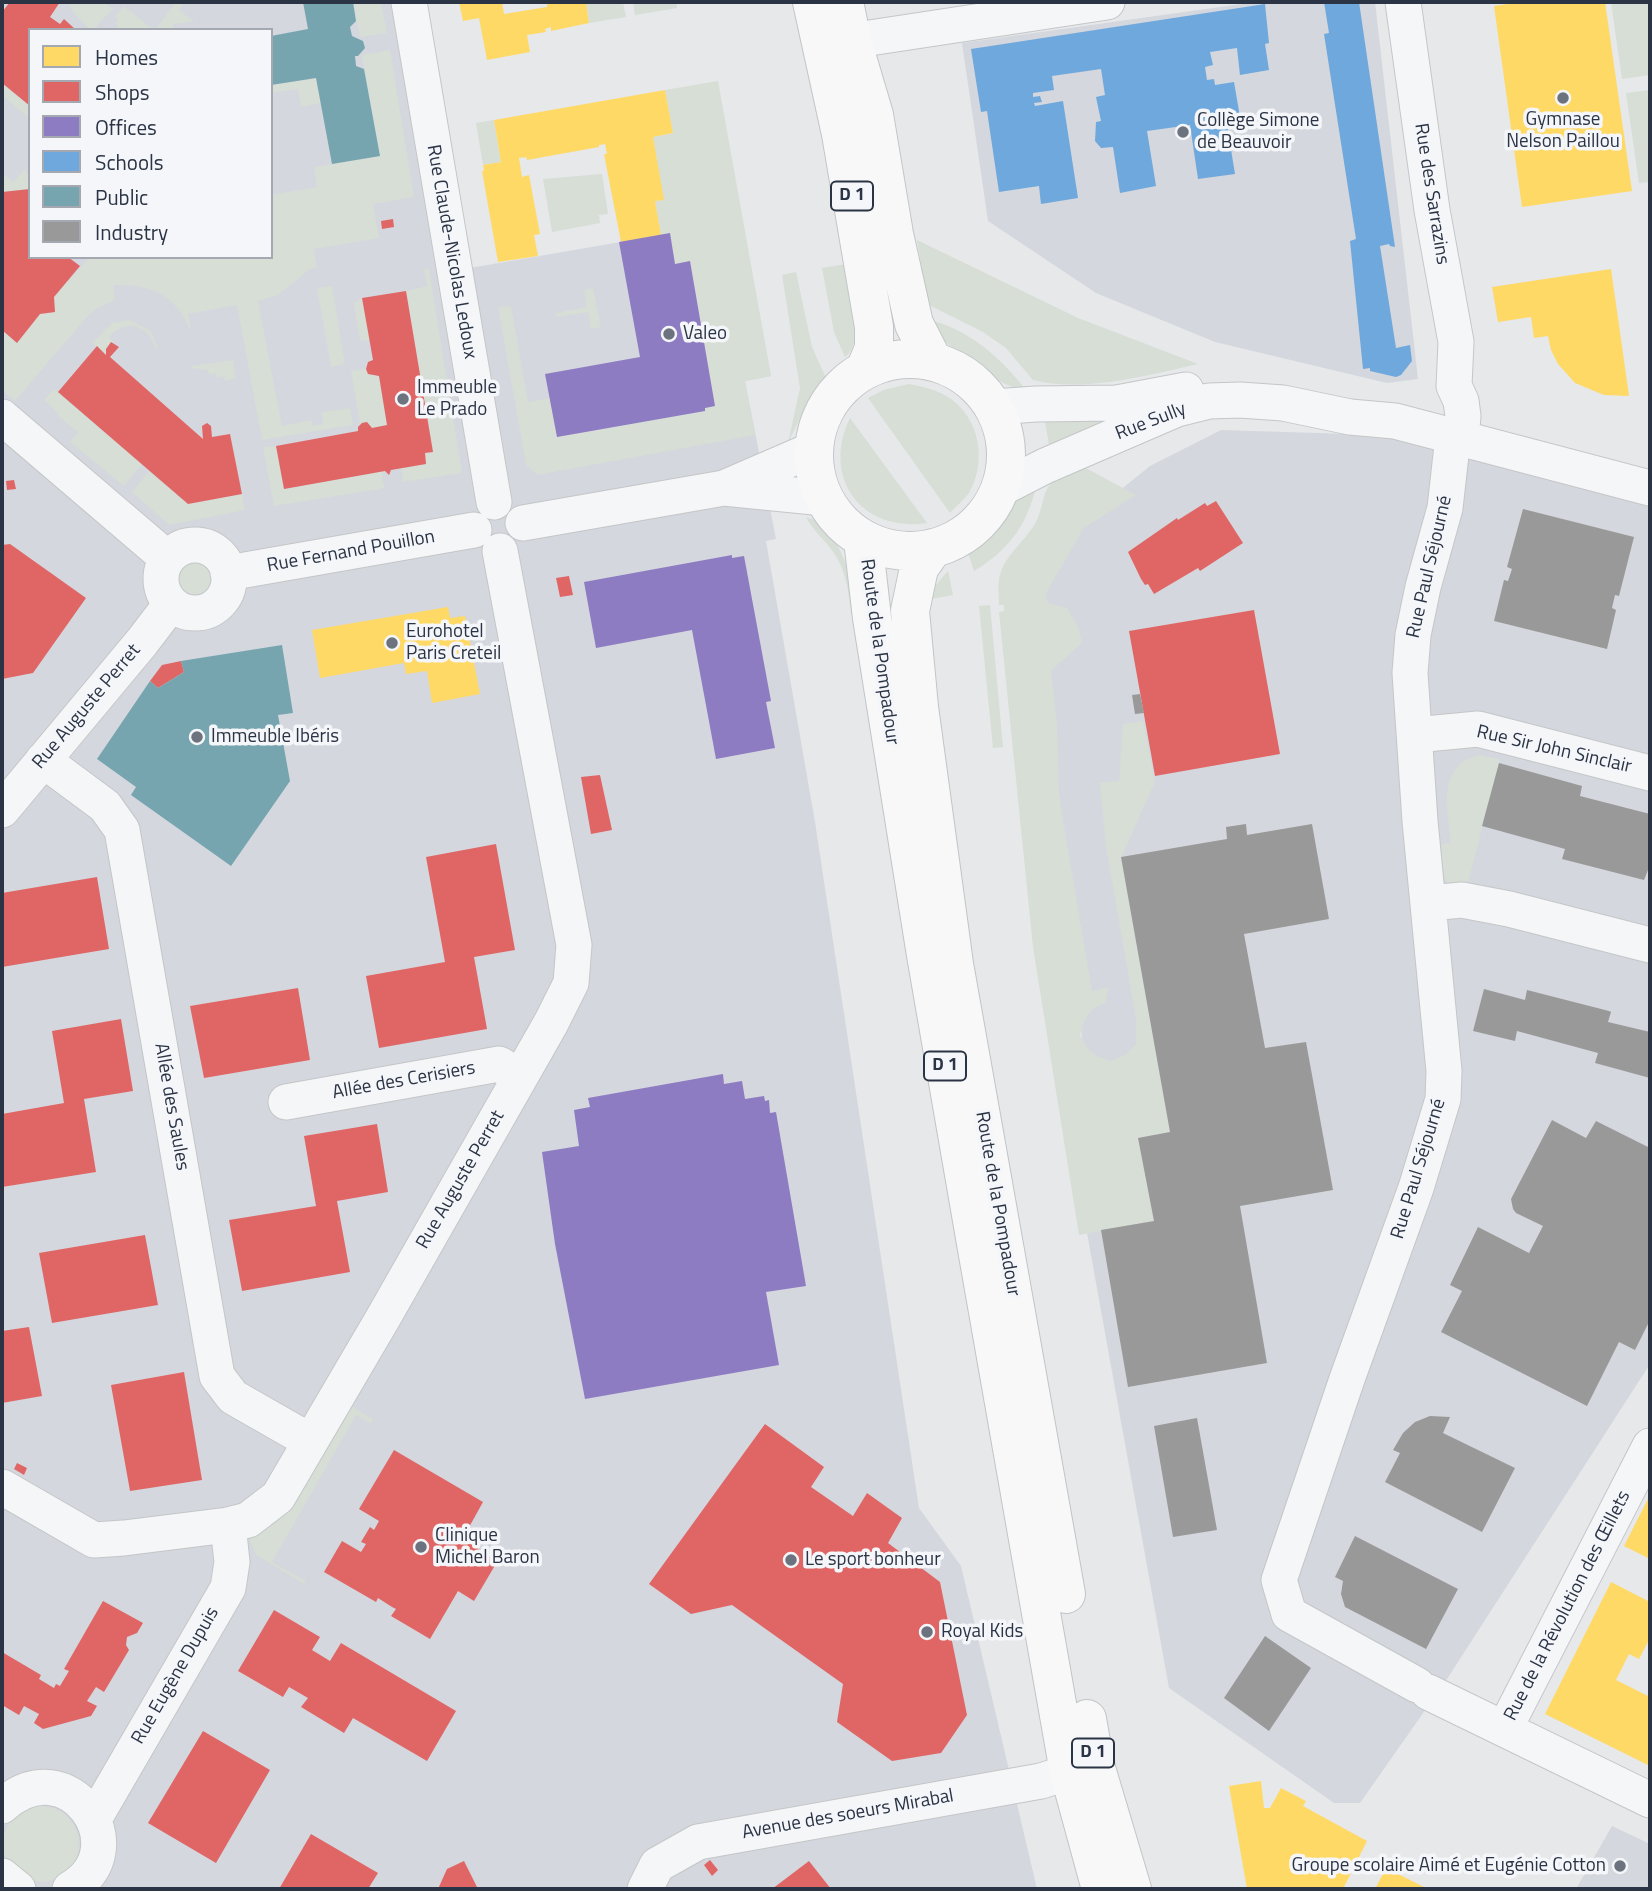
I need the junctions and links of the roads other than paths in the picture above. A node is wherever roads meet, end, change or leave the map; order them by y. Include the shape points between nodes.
1 (409, 2) edge
2 (812, 2) edge
3 (844, 2) edge
4 (1107, 2) edge
5 (1403, 2) edge
6 (863, 39) dead end
7 (933, 362) junction
8 (865, 370) junction
9 (993, 407) junction
10 (2, 417) edge
11 (1395, 421) junction
12 (1448, 435) junction
13 (814, 449) junction
14 (724, 488) junction
15 (1650, 488) edge
16 (1000, 489) junction
17 (824, 498) junction
18 (494, 502) junction
19 (523, 523) junction
20 (863, 539) junction
21 (487, 540) junction
22 (933, 548) junction
23 (167, 558) junction
24 (228, 573) junction
25 (171, 604) junction
26 (1415, 735) junction
27 (43, 760) junction
28 (1650, 773) edge
29 (2, 810) edge
30 (1429, 903) junction
31 (1650, 945) edge
32 (520, 1077) junction
33 (286, 1102) dead end
34 (310, 1440) junction
35 (1647, 1460) edge
36 (2, 1487) edge
37 (228, 1525) junction
38 (1054, 1603) junction
39 (1505, 1728) junction
40 (1069, 1772) junction
41 (1650, 1800) edge
42 (2, 1805) edge
43 (94, 1819) junction
44 (2, 1876) edge
45 (18, 1889) edge
46 (70, 1889) edge
47 (645, 1889) edge
48 (1101, 1889) edge
49 (1132, 1889) edge

1 - 18 street, Rue Claude-Nicolas Ledoux
2 - 8 main road, D 1 via 841,134 874,327 874,348
3 - 7 main road, D 1 via 874,115 914,324
4 - 6 street
5 - 12 street, Rue des Sarrazins via 1455,342 1454,386 1440,397 1433,412
7 - 8 main road via 905,359
7 - 9 main road via 963,375
8 - 13 main road via 832,398 817,429
9 - 11 street, Rue Sully via 1117,403 1232,382 1266,382 1353,400
9 - 16 main road via 1006,444
10 - 23 street
11 - 12 street, Rue Sully
11 - 16 street, Rue Sully via 1283,403 1209,401 1177,409
12 - 15 street, Rue Sully
12 - 26 street, Rue Paul Séjourné via 1445,508 1413,635 1410,673
13 - 14 street
13 - 17 main road
14 - 17 street
14 - 19 street
16 - 22 main road via 978,523 961,537
17 - 20 main road via 837,517
18 - 19 street via 516,509
18 - 21 street via 475,517
19 - 21 street via 520,539 508,549
20 - 22 main road via 904,551
20 - 38 main road, Route de la Pompadour / D 1 via 926,955
21 - 24 street, Rue Fernand Pouillon
21 - 32 street, Rue Auguste Perret via 574,945 571,983
22 - 38 main road, Route de la Pompadour / D 1 via 919,568 910,611 919,707 954,964
23 - 24 street via 186,546 208,547 225,563
23 - 25 street via 160,577
24 - 25 street via 225,594 211,609 190,613
25 - 27 street, Rue Auguste Perret
26 - 28 street, Rue Sir John Sinclair via 1478,729
26 - 30 street, Rue Paul Séjourné
27 - 29 street, Rue Auguste Perret
27 - 34 street, Allée des Saules via 104,806 122,830 217,1376 233,1397
30 - 31 street via 1462,900
30 - 39 street, Rue Paul Séjourné via 1443,1100 1279,1580 1289,1614
32 - 33 street, Allée des Cerisiers via 499,1065
32 - 34 street, Rue Auguste Perret
34 - 37 street, Rue Auguste Perret via 278,1497 248,1520
35 - 39 street, Rue de la Révolution des Œillets
36 - 37 street, Rue Auguste Perret via 94,1540
37 - 43 street, Rue Eugène Dupuis via 232,1562 228,1588
38 - 40 main road, D 1
38 - 49 main road, D 1
39 - 41 street, Rue Paul Séjourné
40 - 47 street, Avenue des soeurs Mirabal via 1041,1781 698,1842 657,1865
40 - 48 main road, D 1
42 - 43 street via 21,1791 51,1787 77,1797
43 - 46 street via 98,1848 92,1868
44 - 45 street

